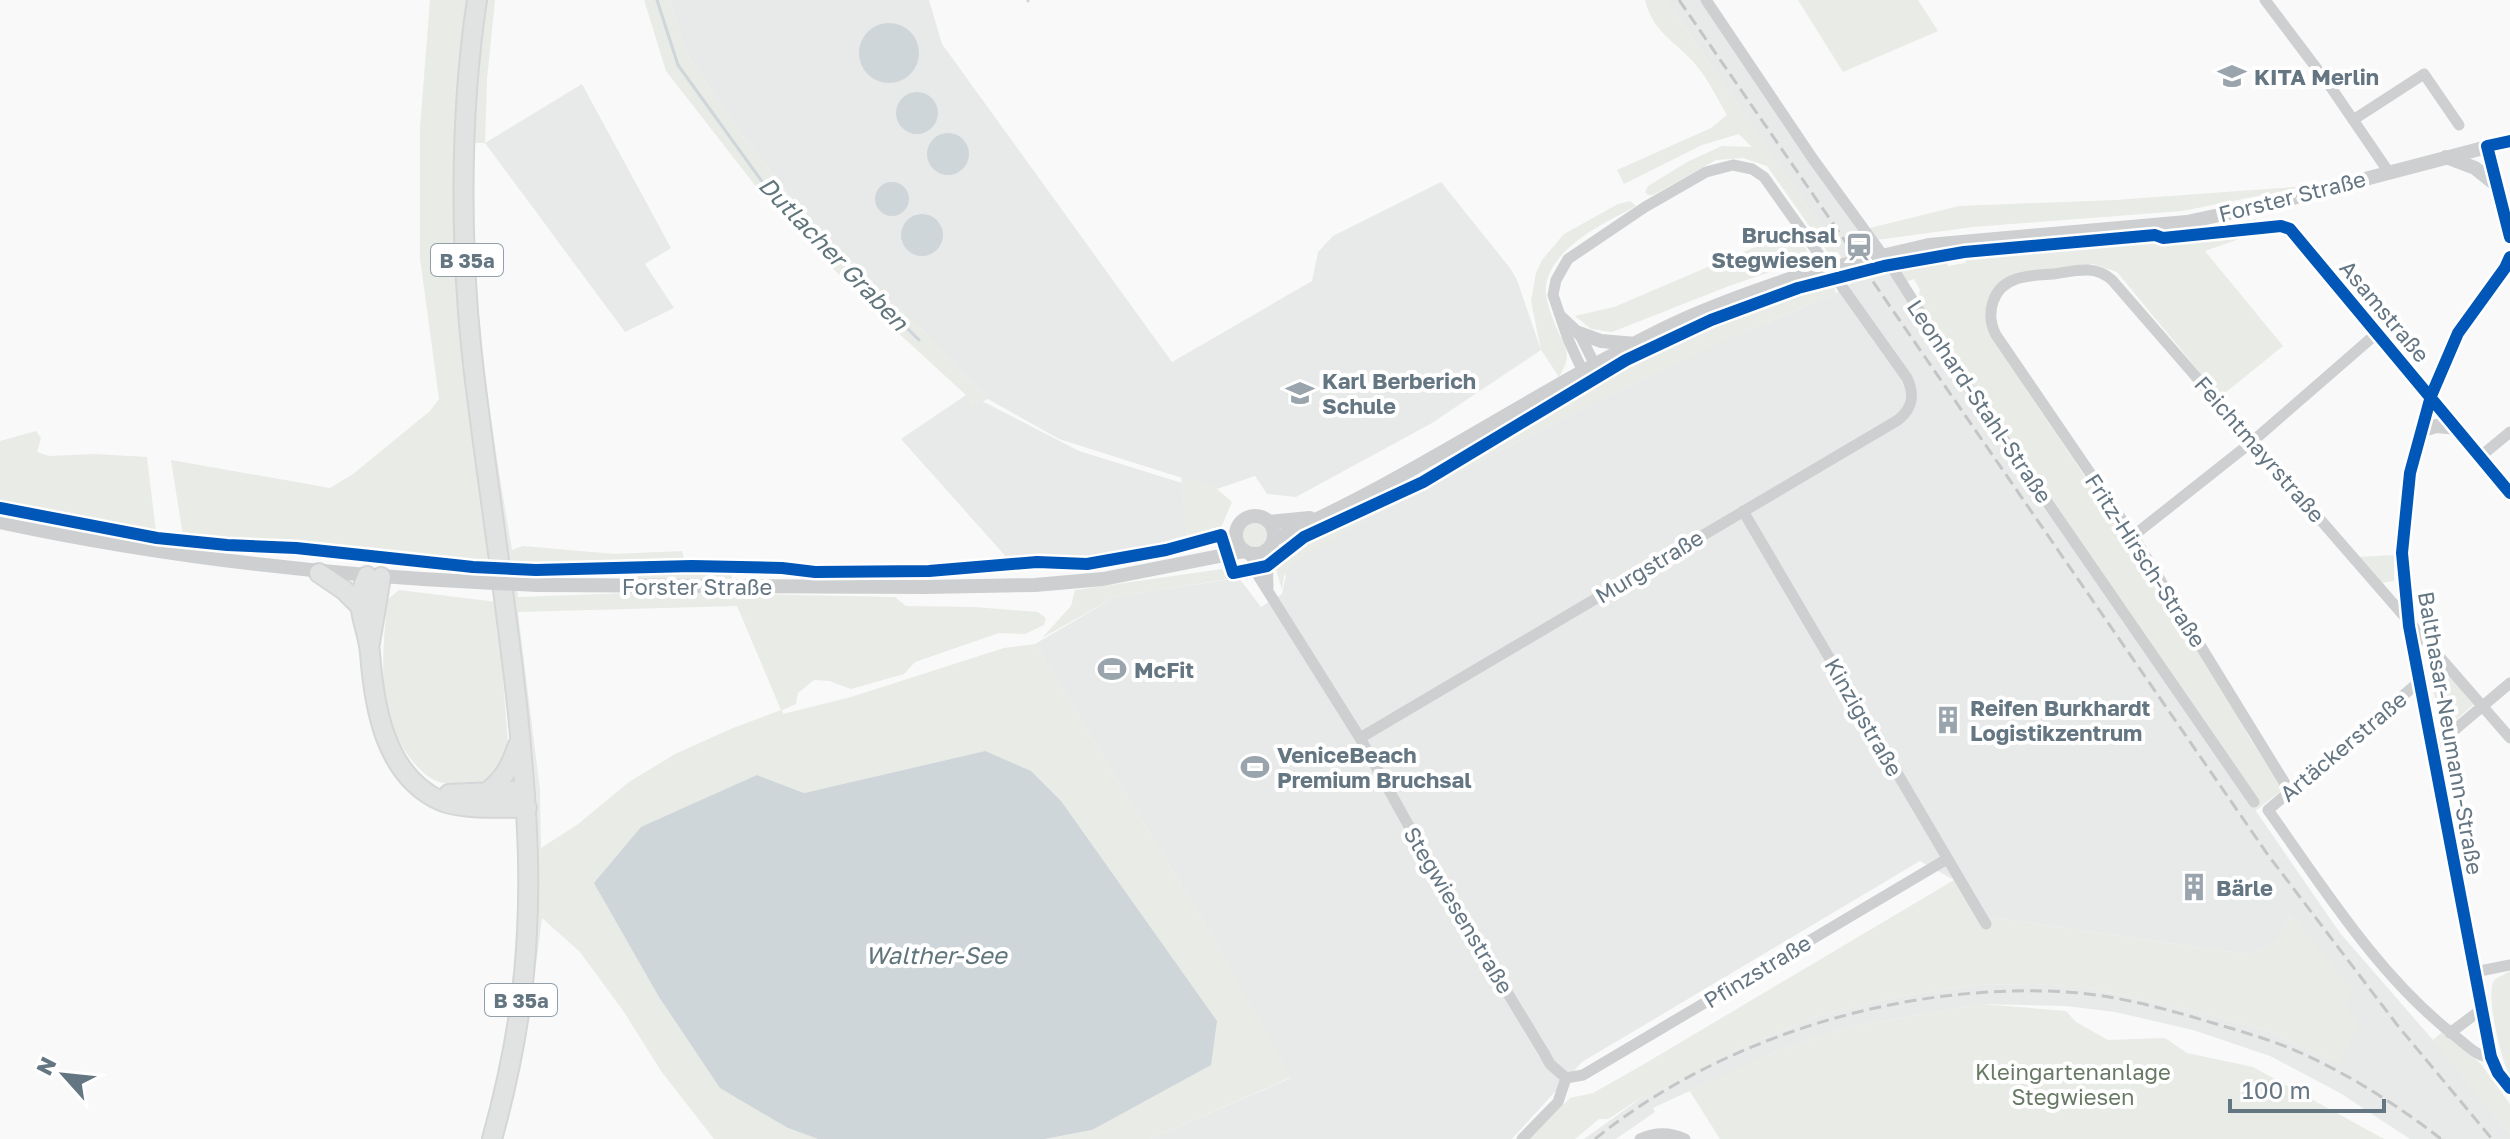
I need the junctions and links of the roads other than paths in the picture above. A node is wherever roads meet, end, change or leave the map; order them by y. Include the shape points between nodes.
1 (477, 0) edge
2 (1706, 0) edge
3 (2265, 0) edge
4 (2353, 120) junction
5 (2459, 125) dead end
6 (2510, 141) edge
7 (2487, 146) junction
8 (2446, 157) junction
9 (2388, 171) junction
10 (2496, 184) junction
11 (2290, 229) dead end
12 (2510, 237) edge
13 (2510, 257) edge
14 (2112, 280) joint
15 (1562, 317) junction
16 (1579, 333) junction
17 (2376, 334) junction
18 (1636, 344) junction
19 (1589, 369) junction
20 (2431, 396) junction
21 (2458, 428) junction
22 (2420, 431) junction
23 (2510, 432) edge
24 (2253, 441) junction
25 (2481, 456) junction
26 (2510, 493) edge
27 (1743, 511) junction
28 (1318, 517) junction
29 (0, 522) edge
30 (1269, 522) junction
31 (1236, 535) junction
32 (2133, 536) junction
33 (1270, 545) junction
34 (1248, 552) junction
35 (1203, 558) junction
36 (319, 573) junction
37 (374, 577) junction
38 (1268, 589) junction
39 (359, 605) junction
40 (2407, 617) junction
41 (369, 645) junction
42 (2419, 682) junction
43 (2510, 683) edge
44 (2483, 705) junction
45 (520, 738) junction
46 (1360, 738) junction
47 (2510, 738) edge
48 (2433, 748) junction
49 (426, 790) junction
50 (2289, 790) junction
51 (488, 791) junction
52 (526, 801) junction
53 (2254, 802) dead end
54 (1947, 859) junction
55 (1986, 924) dead end
56 (2510, 965) edge
57 (2475, 972) junction
58 (2482, 1009) junction
59 (2450, 1033) junction
60 (2491, 1057) junction
61 (1566, 1078) junction
62 (2510, 1088) edge
63 (492, 1139) edge
64 (1522, 1139) edge
65 (1640, 1139) edge
66 (1685, 1139) edge

1 - 45 main road, B 35a via 464,205 469,316
2 - 53 street, Leonhard-Stahl-Straße
3 - 4 street
4 - 5 street via 2424,74
4 - 9 street
6 - 7 street, Forster Straße
7 - 8 street, Forster Straße
7 - 10 street
8 - 9 street, Forster Straße
8 - 10 street via 2475,168
9 - 18 street, Forster Straße, bridge via 2187,222 1929,245 1805,274 1735,297
10 - 12 street
11 - 17 street, Asamstraße
13 - 20 street, Balthasar-Neumann-Straße via 2458,333
14 - 24 street, Feichtmayrstraße
14 - 32 street, Fritz-Hirsch-Straße via 2092,269 2009,282 1991,306 1990,321
15 - 16 street
15 - 19 street via 1568,339
15 - 27 street, Murgstraße via 1553,295 1568,259 1706,172 1733,165 1764,177 1907,378 1912,396 1904,415
16 - 18 street
16 - 19 street
17 - 20 street, Asamstraße
17 - 24 street
18 - 19 street, Forster Straße
19 - 28 street, Forster Straße via 1416,469
20 - 21 street, Asamstraße
20 - 22 street, Balthasar-Neumann-Straße
21 - 22 street
21 - 25 street, Asamstraße
22 - 40 street, Balthasar-Neumann-Straße via 2404,519
23 - 25 street
24 - 32 street
24 - 40 street, Feichtmayrstraße
25 - 26 street, Asamstraße
27 - 46 street, Murgstraße
27 - 54 street, Kinzigstraße
28 - 30 street, Forster Straße
28 - 33 street, Forster Straße
29 - 36 street, Forster Straße via 141,549
30 - 31 street via 1246,518
30 - 33 street
31 - 34 street
31 - 35 street, Forster Straße
32 - 50 street, Fritz-Hirsch-Straße
33 - 34 street
33 - 38 street
34 - 35 street, Forster Straße
34 - 38 street, Stegwiesenstraße
35 - 37 street, Forster Straße, bridge via 1103,579 1035,585 538,585
36 - 37 street, Forster Straße
36 - 39 main road
37 - 39 main road
37 - 41 main road
38 - 46 street, Stegwiesenstraße
39 - 41 main road
40 - 42 street, Balthasar-Neumann-Straße
40 - 44 street, Balthasar-Neumann-Straße
41 - 49 main road via 385,737 407,775
42 - 48 street, Balthasar-Neumann-Straße
42 - 50 street, Artäckerstraße
43 - 44 street
44 - 47 street
44 - 48 street
45 - 51 main road via 508,770
45 - 52 main road, B 35a
46 - 61 street, Stegwiesenstraße via 1550,1064
48 - 57 street, Balthasar-Neumann-Straße
49 - 51 main road
49 - 52 main road via 454,804
50 - 59 street, Artäckerstraße via 2268,810 2353,930
51 - 52 main road via 513,791
52 - 63 main road, B 35a via 528,930 522,990
54 - 55 street, Kinzigstraße
54 - 61 street, Pfinzstraße via 1583,1075
56 - 57 street
57 - 58 street, Balthasar-Neumann-Straße
58 - 59 street
58 - 60 street, Balthasar-Neumann-Straße
59 - 60 street via 2481,1057
60 - 62 street, Balthasar-Neumann-Straße
61 - 64 street via 1558,1102
65 - 66 street via 1655,1133

